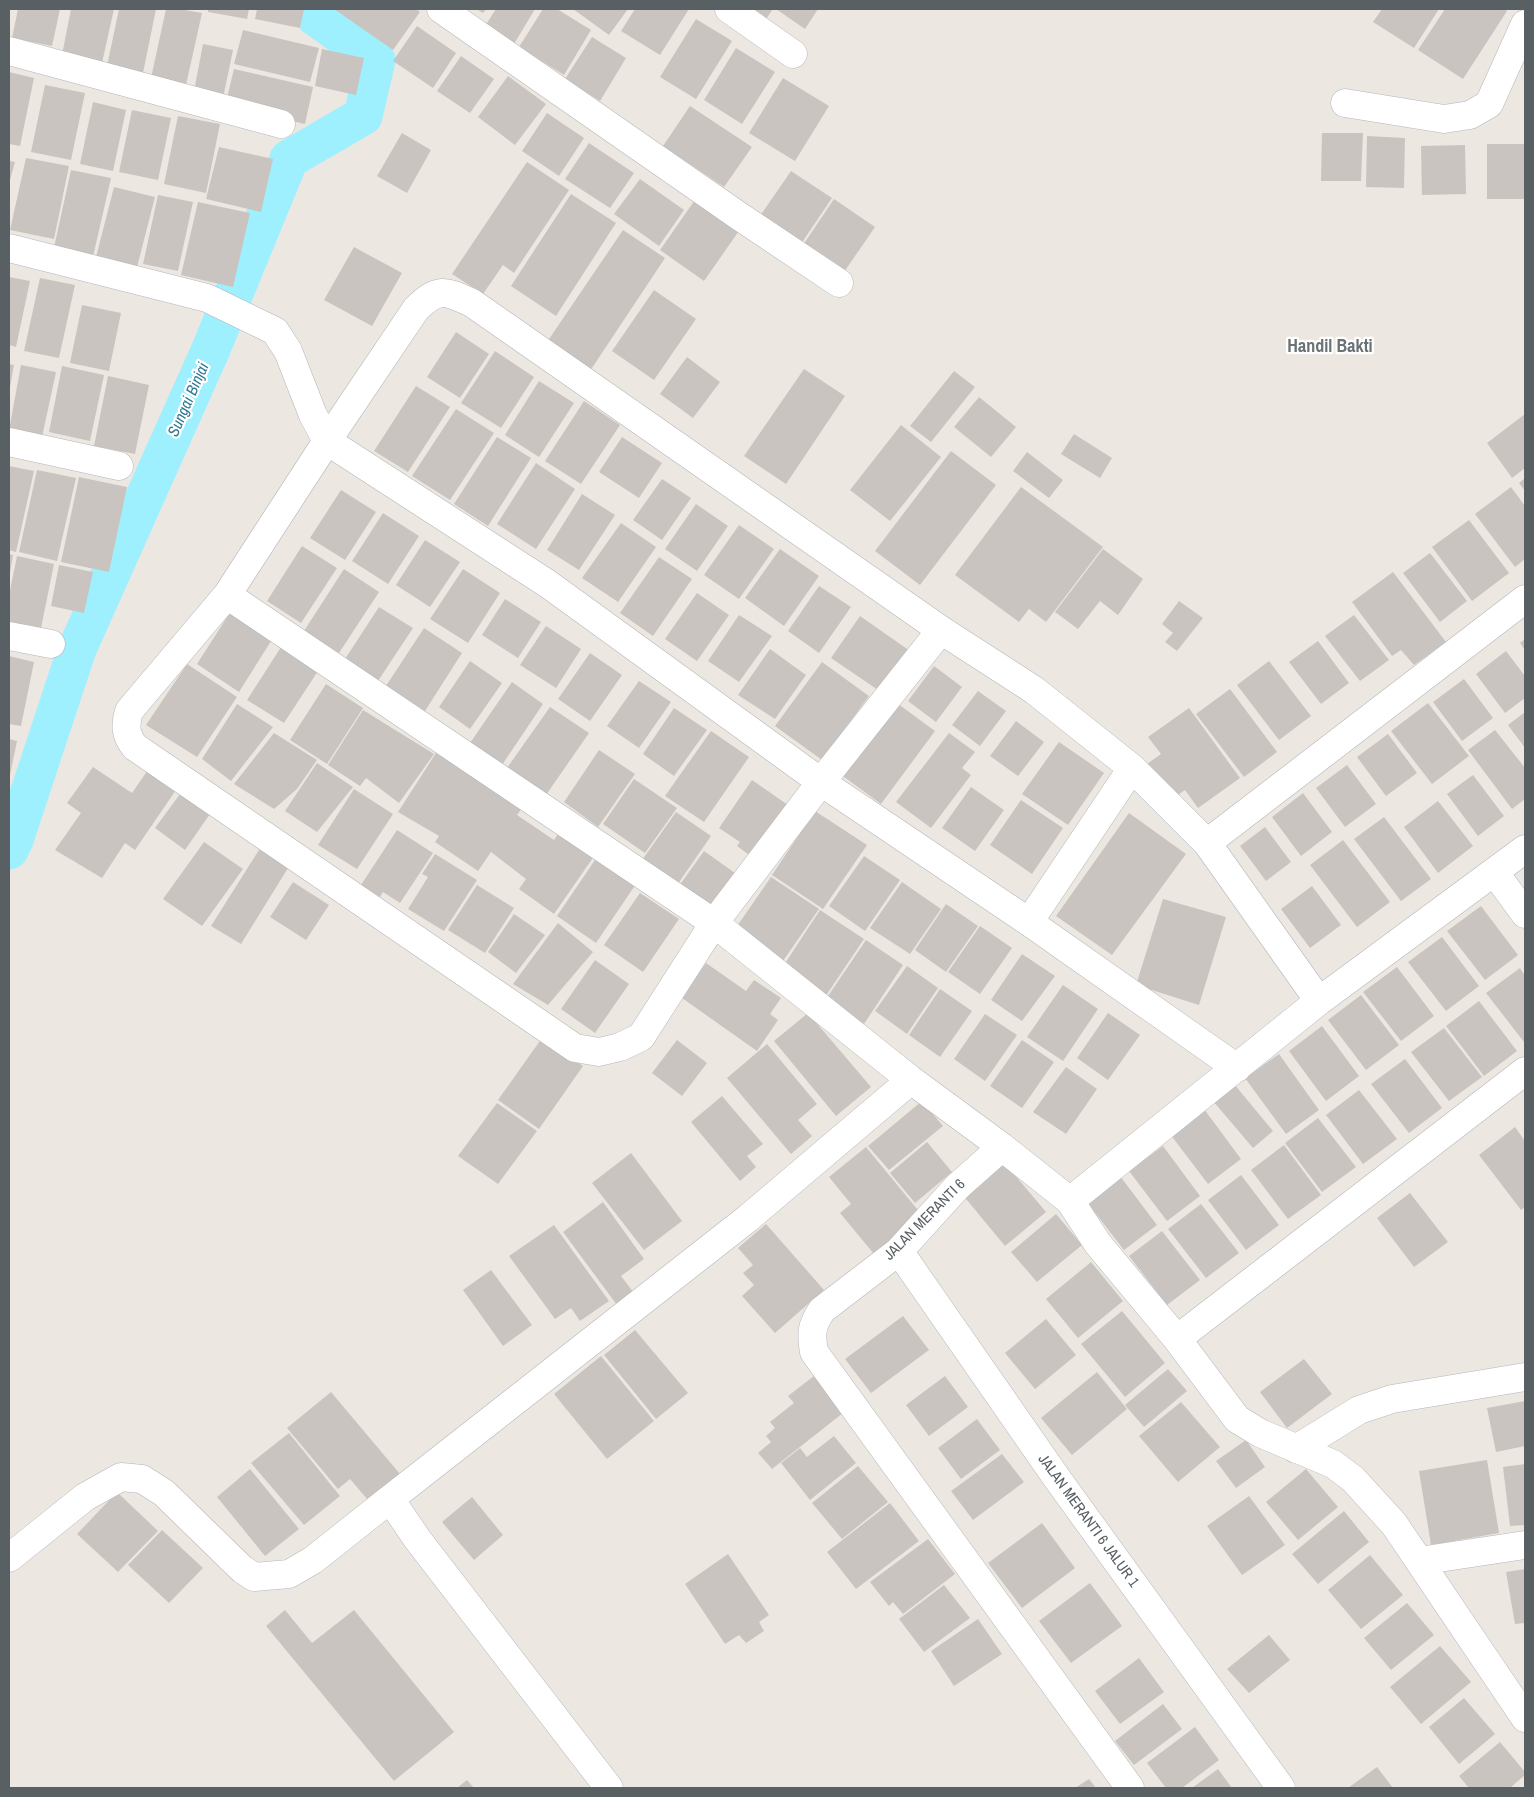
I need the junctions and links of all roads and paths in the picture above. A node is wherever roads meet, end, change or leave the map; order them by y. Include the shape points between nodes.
1 (441, 9) edge
2 (729, 9) edge
3 (1517, 9) edge
4 (1525, 14) edge
5 (1525, 24) edge
6 (9, 51) edge
7 (793, 54) dead end
8 (1345, 103) dead end
9 (281, 124) dead end
10 (9, 248) edge
11 (839, 283) dead end
12 (328, 441) junction
13 (9, 442) edge
14 (119, 466) dead end
15 (227, 595) junction
16 (1525, 599) edge
17 (942, 630) junction
18 (9, 636) edge
19 (51, 644) dead end
20 (1132, 768) junction
21 (821, 782) junction
22 (1207, 844) junction
23 (1525, 849) edge
24 (1495, 873) junction
25 (1525, 914) edge
26 (1029, 922) junction
27 (714, 923) junction
28 (1319, 1001) junction
29 (1237, 1068) junction
30 (1525, 1071) edge
31 (911, 1080) junction
32 (1002, 1147) junction
33 (1070, 1201) junction
34 (899, 1251) junction
35 (1177, 1339) junction
36 (1525, 1377) edge
37 (1296, 1449) junction
38 (390, 1498) junction
39 (1525, 1545) edge
40 (9, 1558) edge
41 (1419, 1561) junction
42 (1525, 1716) edge
43 (609, 1788) edge
44 (1130, 1788) edge
45 (1280, 1788) edge

1 - 11 street
2 - 7 street
3 - 4 street
5 - 8 street via 1489,104 1470,115 1444,119
6 - 9 street
10 - 12 street via 207,298 275,331 288,351 313,415
12 - 15 street
12 - 17 street via 416,309 426,299 449,292 472,303
12 - 21 street via 548,584
13 - 14 street
15 - 27 street
15 - 27 street via 129,712 126,721 128,739 135,747 574,1048 599,1052 641,1037
16 - 22 street
17 - 20 street via 1034,690
17 - 21 street
18 - 19 street
20 - 22 street
20 - 26 street
21 - 26 street
21 - 27 street
22 - 28 street
23 - 24 street
24 - 25 street
24 - 28 street
26 - 29 street
27 - 31 street
28 - 29 street
29 - 33 street
30 - 35 street
31 - 32 street
31 - 38 street via 747,1220
32 - 33 street
32 - 34 street, JALAN MERANTI 6 via 958,1186
33 - 35 street via 1098,1244
34 - 44 street, JALAN MERANTI 6 via 822,1310 814,1322 811,1336 814,1352
34 - 45 street, JALAN MERANTI 6 JALUR 1
35 - 37 street via 1237,1419
36 - 37 street via 1392,1399 1359,1410
37 - 41 street via 1333,1464 1353,1479 1394,1524
38 - 40 street via 313,1560 289,1574 254,1577 164,1493 142,1479 121,1477 85,1497
38 - 43 street via 418,1540
39 - 41 street
41 - 42 street

